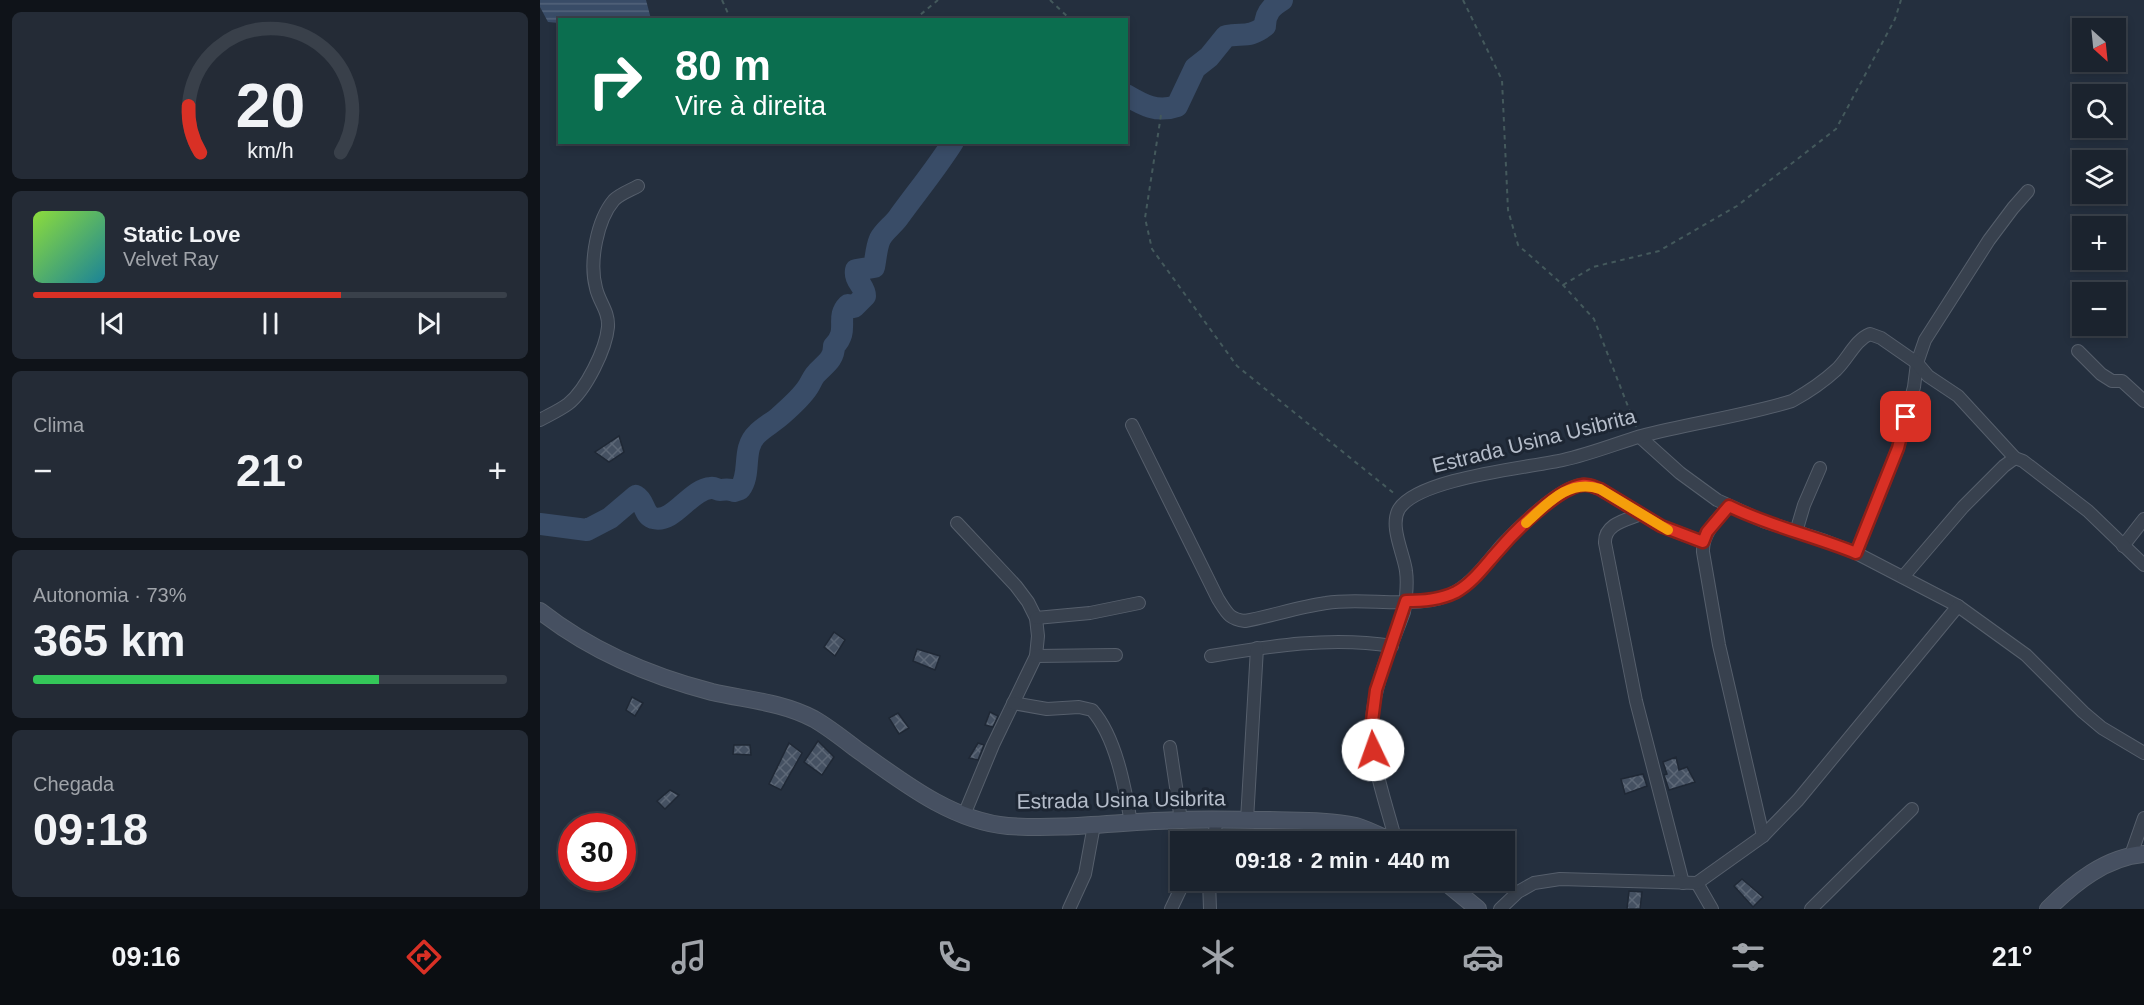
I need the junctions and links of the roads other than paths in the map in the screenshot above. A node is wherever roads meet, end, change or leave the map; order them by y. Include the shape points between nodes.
1 (638, 186) dead end
2 (2028, 191) dead end
3 (2078, 351) dead end
4 (1917, 363) junction
5 (2144, 401) edge
6 (540, 420) edge
7 (1132, 425) dead end
8 (1640, 437) junction
9 (2015, 458) junction
10 (1820, 468) dead end
11 (1729, 506) junction
12 (1641, 514) junction
13 (2144, 519) edge
14 (957, 523) dead end
15 (1796, 532) junction
16 (1703, 542) junction
17 (2123, 546) junction
18 (1856, 553) junction
19 (2144, 566) edge
20 (1903, 577) junction
21 (1406, 601) junction
22 (1139, 603) dead end
23 (1958, 606) junction
24 (540, 611) edge
25 (1036, 618) junction
26 (1392, 646) junction
27 (1257, 648) junction
28 (1116, 655) dead end
29 (1036, 656) junction
30 (1211, 656) dead end
31 (1014, 703) junction
32 (1170, 747) dead end
33 (2144, 753) edge
34 (1912, 809) dead end
35 (964, 815) junction
36 (2144, 818) edge
37 (1217, 819) junction
38 (1181, 820) junction
39 (1247, 820) junction
40 (1131, 823) junction
41 (1094, 825) junction
42 (1215, 831) edge
43 (1367, 831) edge
44 (1392, 831) edge
45 (1763, 836) junction
46 (2137, 854) edge
47 (1683, 883) junction
48 (1697, 883) junction
49 (1180, 891) edge
50 (1209, 891) edge
51 (1456, 891) edge
52 (1069, 909) edge
53 (1171, 909) edge
54 (1210, 909) edge
55 (1478, 909) edge
56 (1500, 909) edge
57 (1712, 909) edge
58 (1811, 909) edge
59 (2048, 909) edge

1 - 6 street via 615,199 599,227 593,266 596,289 607,311 608,328 601,355 569,403
2 - 4 street via 1951,297 1925,340
3 - 5 street via 2101,374 2112,381 2122,381
4 - 8 street, Estrada Usina Usibrita via 1869,334 1837,369 1792,400
4 - 9 street via 1928,376 1958,396
4 - 18 street via 1898,448
7 - 21 street via 1218,599 1234,620 1266,618 1327,603
8 - 11 street via 1680,473
8 - 21 street, Estrada Usina Usibrita via 1561,460 1450,482 1405,502 1395,521 1406,571
9 - 17 street via 2088,511
9 - 20 street via 1963,507
10 - 15 street
11 - 15 street
11 - 16 street
12 - 16 street
12 - 21 street via 1600,489 1589,485 1572,488 1549,502 1456,591 1431,600
12 - 47 street via 1610,527 1605,543 1636,701
13 - 17 street
14 - 25 street via 1016,586
15 - 18 street
16 - 45 street via 1712,610
17 - 19 street
18 - 20 street
20 - 23 street
21 - 26 street, Estrada Usina Usibrita
22 - 25 street
23 - 33 street via 2026,655 2102,728
23 - 45 street via 1798,800
24 - 35 street, Estrada Usina Usibrita via 566,631 657,676 769,703 815,720 888,772
25 - 29 street
26 - 27 street via 1332,641
26 - 44 street, Estrada Usina Usibrita via 1376,690 1372,721 1373,750
27 - 30 street
27 - 39 street
28 - 29 street
29 - 31 street
31 - 35 street
31 - 40 street via 1047,709 1092,710 1116,761
32 - 38 street
34 - 58 street
35 - 41 street, Estrada Usina Usibrita via 1006,826
36 - 46 street
37 - 38 street, Estrada Usina Usibrita
37 - 39 street, Estrada Usina Usibrita
37 - 42 street
38 - 40 street, Estrada Usina Usibrita
39 - 43 street, Estrada Usina Usibrita via 1326,822
40 - 41 street, Estrada Usina Usibrita
41 - 52 street via 1085,874
45 - 48 street
46 - 59 street via 2112,861 2086,876
47 - 48 street
47 - 56 street via 1560,879 1534,883
48 - 57 street
49 - 53 street
50 - 54 street
51 - 55 street

